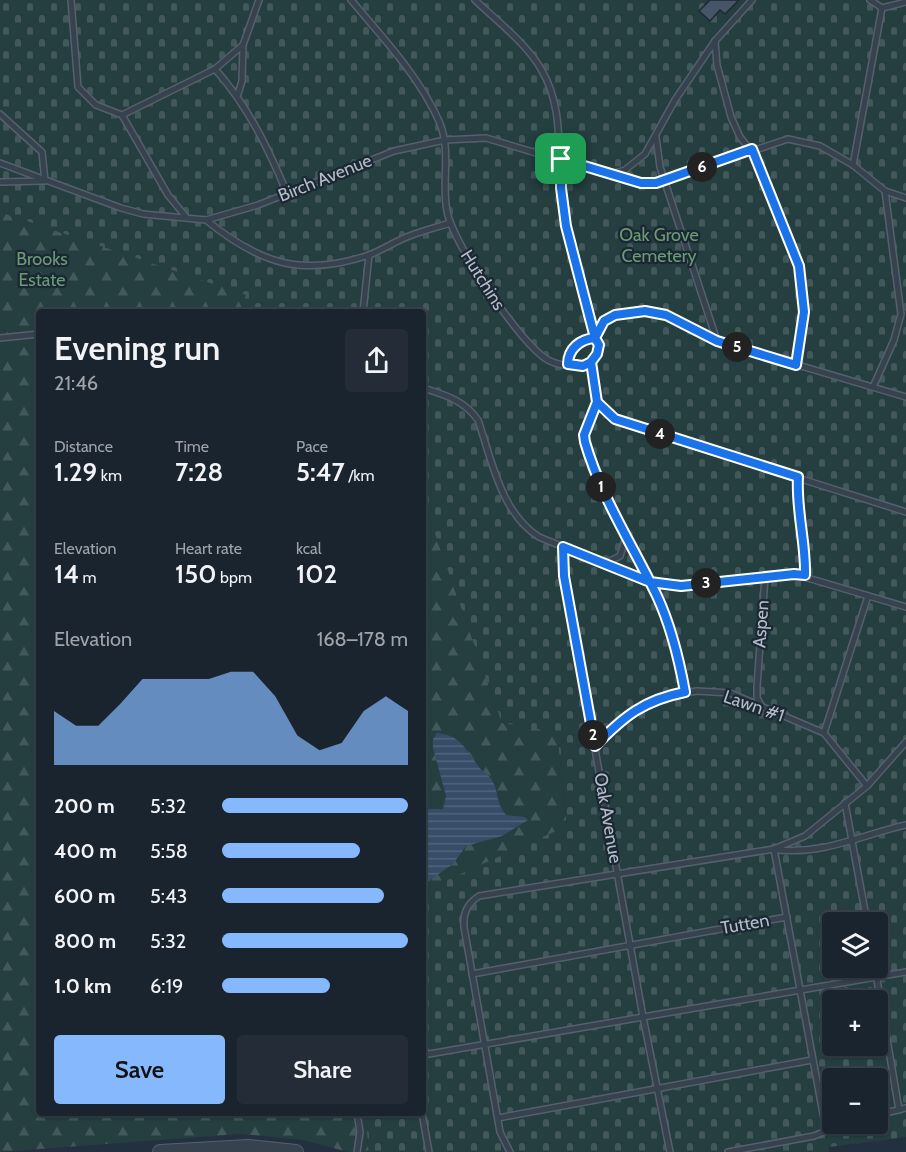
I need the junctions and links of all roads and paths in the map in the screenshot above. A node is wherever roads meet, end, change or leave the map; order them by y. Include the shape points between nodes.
1 (71, 0) edge
2 (259, 0) edge
3 (351, 0) edge
4 (475, 0) edge
5 (752, 0) edge
6 (870, 0) edge
7 (906, 2) edge
8 (882, 8) junction
9 (715, 41) junction
10 (243, 45) junction
11 (215, 69) junction
12 (238, 94) junction
13 (0, 114) edge
14 (122, 115) junction
15 (656, 137) junction
16 (445, 140) junction
17 (752, 149) junction
18 (561, 159) junction
19 (0, 163) edge
20 (854, 165) junction
21 (610, 175) junction
22 (45, 181) junction
23 (666, 181) junction
24 (0, 182) edge
25 (885, 191) junction
26 (287, 193) junction
27 (906, 198) edge
28 (186, 218) junction
29 (206, 220) junction
30 (450, 223) junction
31 (369, 255) junction
32 (363, 309) edge
33 (36, 334) edge
34 (0, 338) edge
35 (595, 338) junction
36 (717, 341) junction
37 (591, 362) junction
38 (568, 364) junction
39 (796, 365) junction
40 (873, 387) junction
41 (426, 389) edge
42 (906, 397) edge
43 (597, 402) junction
44 (798, 477) junction
45 (906, 512) edge
46 (626, 537) junction
47 (563, 547) junction
48 (606, 563) junction
49 (805, 575) junction
50 (765, 577) junction
51 (650, 582) junction
52 (867, 596) junction
53 (906, 607) edge
54 (685, 692) junction
55 (761, 705) junction
56 (824, 734) junction
57 (906, 742) edge
58 (595, 746) junction
59 (867, 786) junction
60 (845, 803) junction
61 (906, 825) edge
62 (851, 842) junction
63 (774, 849) junction
64 (617, 873) junction
65 (865, 912) edge
66 (786, 917) junction
67 (630, 946) junction
68 (906, 972) edge
69 (472, 974) junction
70 (888, 976) edge
71 (877, 978) joint
72 (801, 991) junction
73 (643, 1017) junction
74 (486, 1046) junction
75 (426, 1055) edge
76 (812, 1060) junction
77 (657, 1090) junction
78 (906, 1108) edge
79 (899, 1110) junction
80 (822, 1111) edge
81 (888, 1113) edge
82 (357, 1116) edge
83 (423, 1116) edge
84 (498, 1118) junction
85 (822, 1133) edge
86 (160, 1152) edge
87 (296, 1152) edge
88 (357, 1152) edge
89 (429, 1152) edge
90 (510, 1152) edge
91 (670, 1152) edge
92 (728, 1152) edge

1 - 14 lane via 78,87 96,105
2 - 10 lane
3 - 16 lane, Hutchins via 417,82
4 - 18 lane via 541,69 556,106
5 - 9 lane
6 - 8 lane
7 - 8 lane
8 - 20 lane
9 - 15 lane via 675,100
9 - 17 lane via 731,117 740,137
10 - 11 lane
10 - 12 lane
11 - 12 lane
11 - 14 lane
12 - 26 lane
13 - 22 lane via 42,152
14 - 28 lane via 168,195
15 - 21 lane via 636,162
15 - 23 lane
16 - 18 lane, Birch Avenue via 486,138
16 - 26 lane, Birch Avenue via 394,150
16 - 30 lane, Hutchins via 446,209
17 - 20 lane, Birch Avenue via 788,139 805,141
17 - 23 lane, Birch Avenue
17 - 39 lane via 799,266 804,312
18 - 21 lane, Birch Avenue
18 - 35 lane via 566,226
19 - 22 lane
20 - 25 lane, Birch Avenue
21 - 23 lane, Birch Avenue via 641,183
22 - 24 lane
22 - 28 lane via 143,214
23 - 36 lane
25 - 27 lane
25 - 40 lane via 900,314 894,340
26 - 29 lane, Birch Avenue
28 - 29 lane
29 - 31 lane via 245,249 272,261 308,265
30 - 31 lane
30 - 38 lane, Hutchins via 516,330 548,360
31 - 32 lane
33 - 34 lane
35 - 36 lane via 604,321 626,312 645,311 666,315
35 - 37 lane via 599,350
35 - 38 lane via 572,349
36 - 39 lane
37 - 38 lane, Hutchins via 583,366
37 - 43 lane
39 - 40 lane
40 - 42 lane
41 - 47 lane via 471,410 516,519 539,537
43 - 44 lane via 624,422
43 - 46 lane via 585,442
44 - 45 lane
44 - 49 lane via 796,496
46 - 48 lane via 620,556
46 - 51 lane
47 - 48 lane
47 - 58 lane, Oak Avenue via 564,576
48 - 51 lane
49 - 50 lane, Aspen
49 - 52 lane, Aspen
50 - 51 lane via 681,586
50 - 55 lane, Aspen via 757,686
51 - 54 lane via 672,636
52 - 53 lane, Aspen
52 - 56 lane
54 - 55 lane, Lawn #1 via 730,693
54 - 58 lane, Lawn #1 via 660,697 636,709
55 - 56 lane, Lawn #1
56 - 59 lane, Lawn #1
57 - 59 lane
58 - 64 lane, Oak Avenue
59 - 60 lane
60 - 62 lane
60 - 63 lane via 800,839
61 - 62 lane
62 - 63 lane via 807,851
62 - 65 lane
63 - 64 lane
63 - 66 lane
64 - 67 lane, Oak Avenue
64 - 69 lane via 479,896 471,901 463,918
66 - 67 lane, Tutten
66 - 72 lane, Tutten
67 - 69 lane, Tutten
67 - 73 lane, Oak Avenue
68 - 70 lane
69 - 74 lane
71 - 72 lane
71 - 79 lane
72 - 73 lane
72 - 76 lane, Tutten
73 - 74 lane
73 - 77 lane, Oak Avenue
74 - 75 lane
74 - 84 lane
76 - 77 lane
76 - 80 lane, Tutten
77 - 84 lane
77 - 91 lane, Oak Avenue
78 - 79 lane
79 - 81 lane
82 - 88 lane
83 - 89 lane
84 - 90 lane
85 - 92 lane
86 - 87 street via 248,1147

